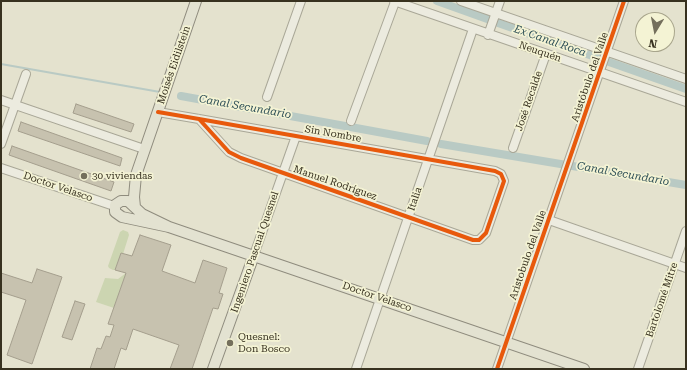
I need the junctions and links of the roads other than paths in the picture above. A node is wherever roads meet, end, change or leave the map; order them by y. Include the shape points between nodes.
1 (196, 1) edge
2 (301, 1) edge
3 (394, 1) edge
4 (461, 1) edge
5 (500, 1) edge
6 (624, 1) edge
7 (496, 13) junction
8 (473, 29) junction
9 (488, 35) junction
10 (607, 51) junction
11 (546, 54) junction
12 (600, 72) junction
13 (26, 74) dead end
14 (686, 79) edge
15 (267, 97) dead end
16 (1, 100) edge
17 (686, 102) edge
18 (14, 105) junction
19 (158, 112) junction
20 (198, 119) junction
21 (352, 121) dead end
22 (296, 136) junction
23 (1, 144) edge
24 (513, 148) dead end
25 (144, 149) junction
26 (428, 160) junction
27 (1, 168) edge
28 (283, 173) junction
29 (565, 174) joint
30 (136, 175) junction
31 (117, 204) junction
32 (135, 208) junction
33 (127, 218) junction
34 (409, 218) junction
35 (549, 220) junction
36 (169, 227) junction
37 (686, 231) edge
38 (479, 240) joint
39 (254, 255) junction
40 (675, 264) junction
41 (686, 268) edge
42 (381, 299) junction
43 (506, 342) junction
44 (214, 369) edge
45 (356, 369) edge
46 (497, 369) edge
47 (584, 369) edge
48 (638, 369) edge

1 - 19 main road, Moisés Eidilstein
2 - 15 street
3 - 8 street, Neuquén
3 - 21 street, Sin Nombre
4 - 7 street
5 - 7 street
6 - 10 street, Aristóbulo del Valle
7 - 9 street
7 - 10 street
8 - 9 street, Neuquén
8 - 26 street, Italia
9 - 11 street, Neuquén
10 - 12 street, Aristóbulo del Valle
10 - 14 street
11 - 12 street, Neuquén
11 - 24 street, José Recalde
12 - 17 street, Neuquén
12 - 29 street, Aristóbulo del Valle
13 - 18 street
16 - 18 street
18 - 23 street
18 - 25 street
19 - 20 street, Sin Nombre
19 - 25 main road, Moisés Eidilstein
20 - 22 street, Sin Nombre
20 - 28 street, Manuel Rodríguez via 229,152
22 - 26 street, Sin Nombre
22 - 28 street, Ingeniero Pascual Quesnel
25 - 30 main road, Moisés Eidilstein
26 - 34 street, Italia
26 - 38 street, Sin Nombre via 495,171 503,176 504,184 486,233
27 - 31 street, Doctor Velasco
28 - 34 street, Manuel Rodríguez
28 - 39 street, Ingeniero Pascual Quesnel
29 - 35 street, Aristobulo del Valle
30 - 31 main road, Moisés Eidilstein via 125,196
30 - 32 main road, Moisés Eidilstein
31 - 32 main road, Doctor Velasco via 128,201
31 - 33 main road, Doctor Velasco via 114,210 118,215
32 - 33 main road via 135,215
32 - 36 main road, Doctor Velasco
33 - 36 main road, Doctor Velasco
34 - 38 street, Manuel Rodríguez
34 - 42 street, Italia
35 - 40 street
35 - 43 street, Aristobulo del Valle
36 - 39 main road, Doctor Velasco
37 - 40 street, Bartolomé Mitre
39 - 42 main road, Doctor Velasco
39 - 44 main road, Ingeniero Pascual Quesnel
40 - 41 street
40 - 48 street, Bartolomé Mitre
42 - 43 main road, Doctor Velasco
42 - 45 street, Italia
43 - 46 street
43 - 47 main road, Doctor Velasco

